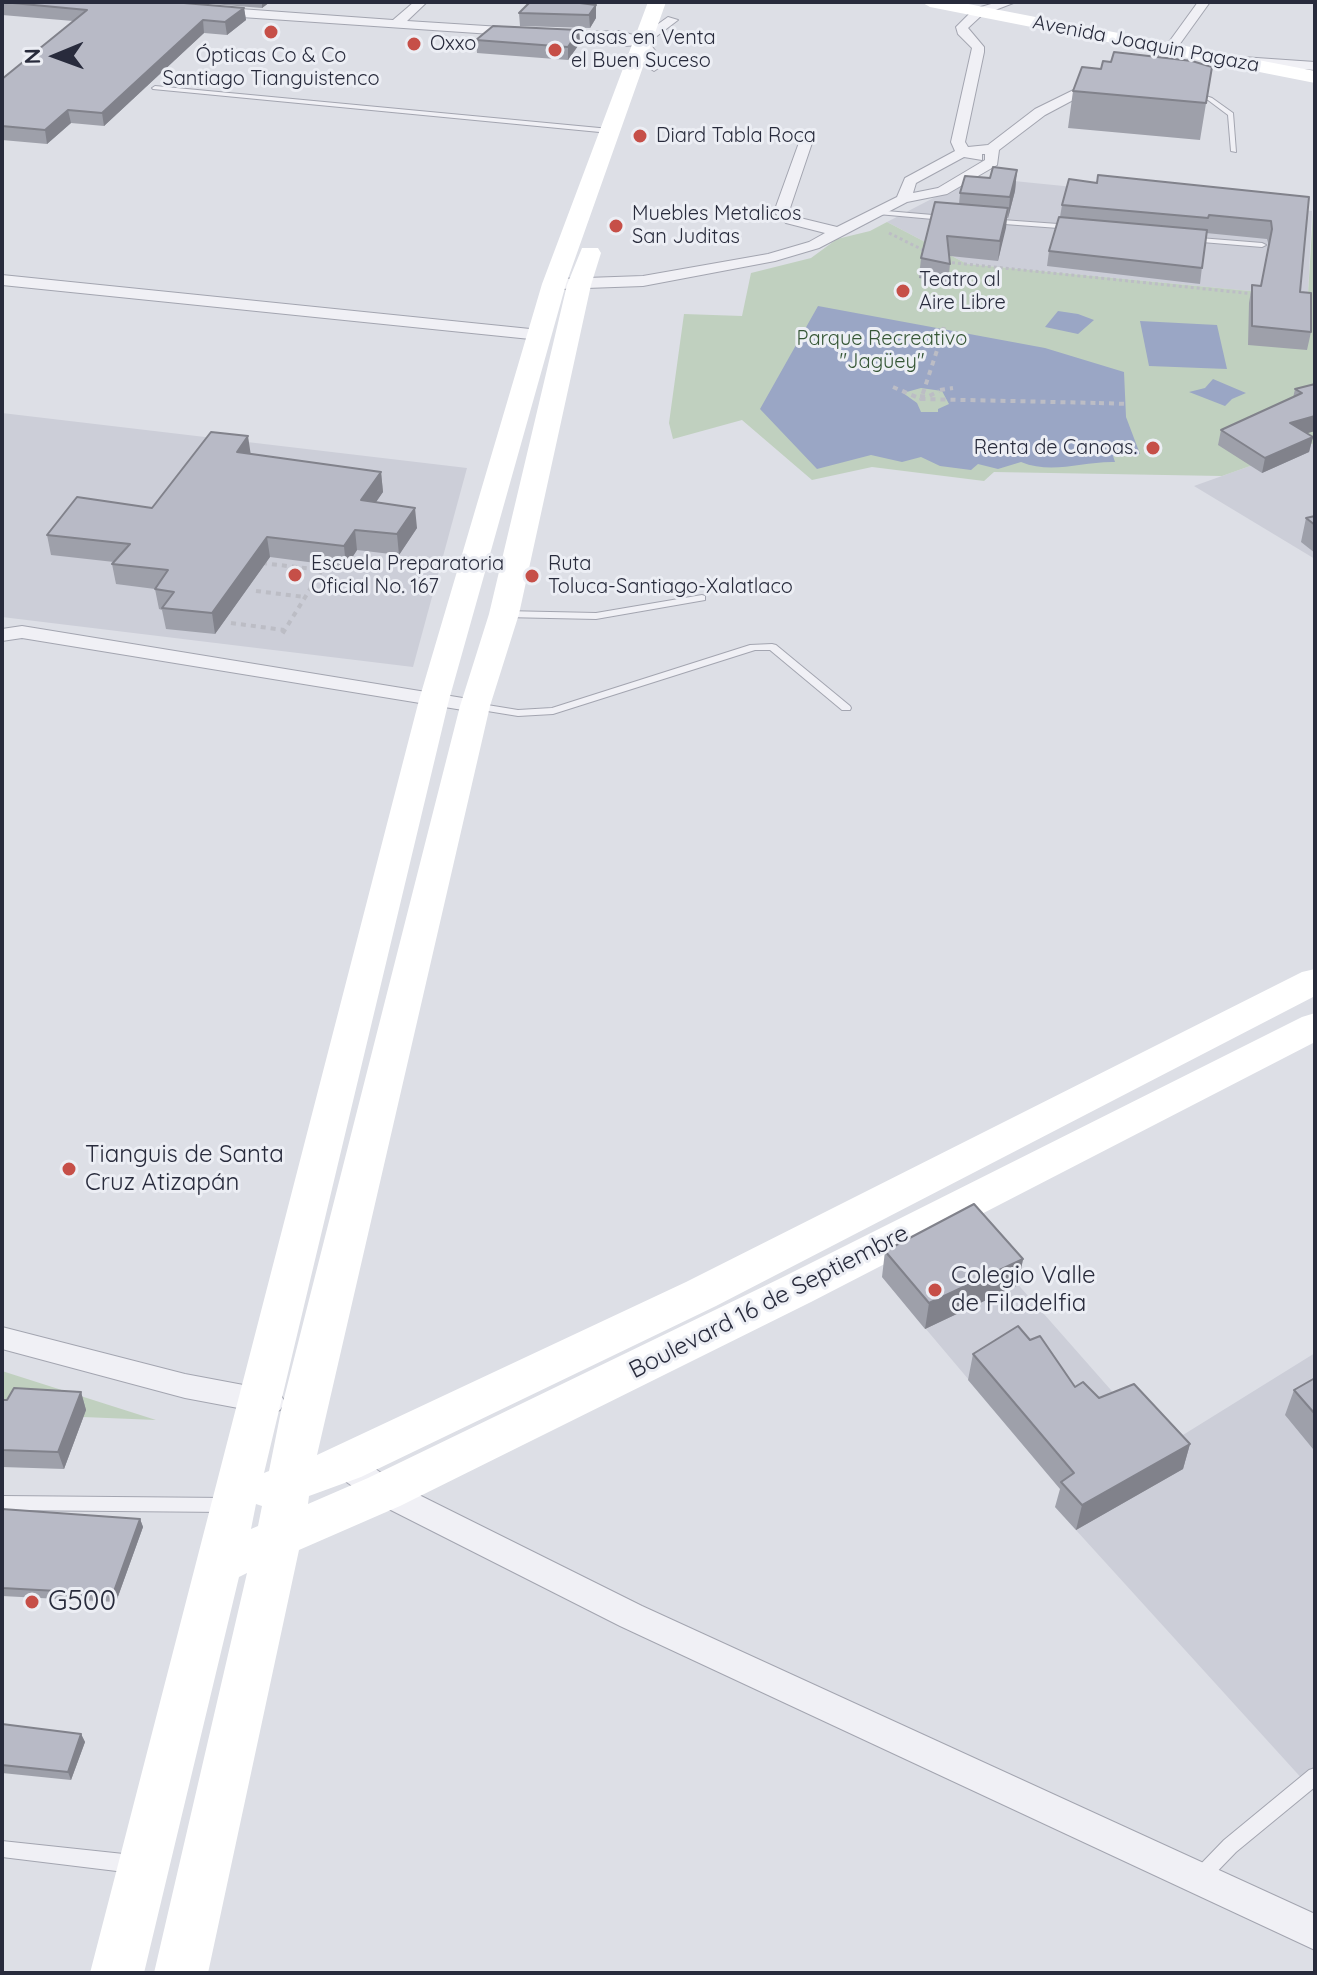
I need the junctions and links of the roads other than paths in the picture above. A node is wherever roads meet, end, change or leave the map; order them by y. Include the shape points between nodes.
1 (298, 2) edge
2 (421, 2) edge
3 (657, 2) edge
4 (930, 2) edge
5 (1010, 2) edge
6 (1204, 2) edge
7 (193, 10) edge
8 (675, 11) edge
9 (978, 12) junction
10 (262, 16) junction
11 (279, 17) junction
12 (394, 25) junction
13 (246, 29) dead end
14 (642, 41) junction
15 (1170, 49) junction
16 (1230, 60) junction
17 (1315, 66) edge
18 (654, 67) junction
19 (1117, 75) junction
20 (1137, 77) edge
21 (1315, 77) edge
22 (155, 88) dead end
23 (1181, 90) edge
24 (634, 125) dead end
25 (610, 131) junction
26 (806, 140) dead end
27 (1234, 151) dead end
28 (963, 152) junction
29 (992, 156) junction
30 (903, 199) junction
31 (878, 212) junction
32 (957, 219) edge
33 (988, 221) edge
34 (599, 227) dead end
35 (1082, 228) edge
36 (838, 232) junction
37 (1177, 237) edge
38 (1262, 245) dead end
39 (2, 280) edge
40 (567, 284) junction
41 (540, 335) junction
42 (702, 598) dead end
43 (504, 614) junction
44 (2, 635) edge
45 (434, 700) junction
46 (475, 706) junction
47 (846, 708) dead end
48 (1307, 1007) edge
49 (713, 1309) junction
50 (2, 1338) edge
51 (258, 1400) junction
52 (304, 1406) junction
53 (345, 1464) junction
54 (289, 1484) junction
55 (384, 1492) junction
56 (2, 1503) edge
57 (233, 1505) junction
58 (278, 1541) junction
59 (217, 1565) junction
60 (1315, 1776) edge
61 (2, 1849) edge
62 (151, 1866) junction
63 (1199, 1878) junction
64 (1315, 1932) edge
65 (117, 1973) edge
66 (181, 1973) edge

1 - 11 street
2 - 12 street
3 - 14 main road
4 - 9 main road, Avenida Joaquin Pagaza
5 - 9 street
6 - 15 street
7 - 10 street
8 - 14 street
8 - 18 main road
9 - 15 main road, Avenida Joaquin Pagaza
9 - 28 street via 962,27 978,47 958,142
10 - 11 street
10 - 13 street
11 - 12 street
12 - 14 street via 508,27 595,42
14 - 18 street
14 - 25 main road
15 - 16 main road, Avenida Joaquin Pagaza
15 - 19 street via 1152,68
16 - 17 street
16 - 21 main road, Avenida Joaquin Pagaza
18 - 24 main road
19 - 20 lane
19 - 29 street via 1040,112
22 - 25 lane
23 - 27 lane via 1210,99 1231,114
25 - 40 main road
26 - 36 street via 781,212 791,220
28 - 29 street
28 - 30 street via 910,181
29 - 30 street via 942,191
30 - 31 street
31 - 32 lane
31 - 36 street
33 - 35 lane
34 - 40 main road
36 - 40 street via 770,258 643,281
37 - 38 lane
39 - 41 street
40 - 41 main road
40 - 43 main road
41 - 45 main road
42 - 43 lane via 596,616
43 - 46 main road
44 - 45 street via 22,632
45 - 46 street
45 - 51 main road
46 - 47 lane via 518,713 553,711 754,647 772,647
46 - 52 main road
48 - 49 main road, Boulevard 16 de Septiembre
49 - 53 main road, Boulevard 16 de Septiembre
49 - 55 main road, Boulevard 16 de Septiembre
50 - 51 street
51 - 52 street
51 - 57 main road
52 - 54 main road
53 - 54 main road, Boulevard 16 de Septiembre
53 - 55 street
54 - 57 main road, Boulevard 16 de Septiembre
54 - 58 main road
55 - 58 main road, Boulevard 16 de Septiembre
55 - 63 street via 631,1616
56 - 57 lane
57 - 59 main road
58 - 59 main road, Boulevard 16 de Septiembre
58 - 66 main road via 197,1869
59 - 62 main road
60 - 63 lane
61 - 62 lane
62 - 65 main road
63 - 64 street

